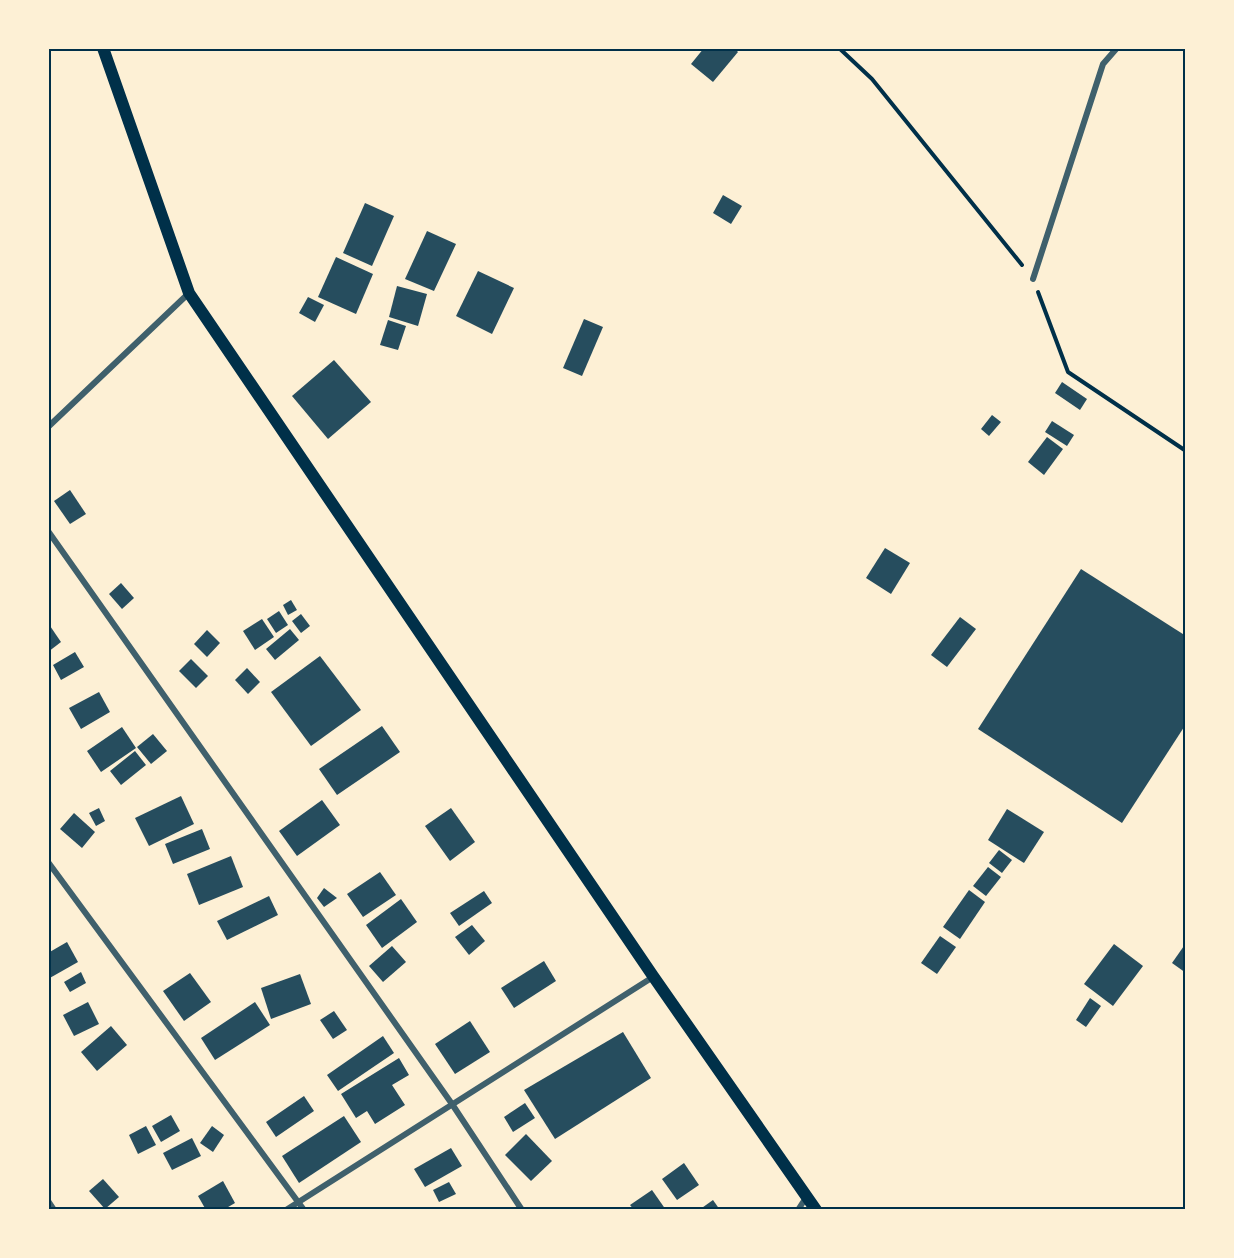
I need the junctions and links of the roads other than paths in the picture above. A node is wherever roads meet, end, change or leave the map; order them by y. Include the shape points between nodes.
1 (104, 48) edge
2 (1117, 48) edge
3 (1033, 279) road end
4 (189, 293) junction
5 (48, 427) edge
6 (48, 531) edge
7 (48, 862) edge
8 (653, 976) junction
9 (452, 1104) junction
10 (808, 1196) junction
11 (299, 1201) junction
12 (48, 1202) edge
13 (54, 1210) edge
14 (286, 1210) edge
15 (304, 1210) edge
16 (522, 1210) edge
17 (798, 1210) edge
18 (816, 1210) edge

1 - 4 main road
2 - 3 street via 1103,64
4 - 5 street
4 - 8 main road
6 - 9 street
7 - 11 street
8 - 9 street
8 - 10 main road
9 - 11 street
9 - 16 street
10 - 17 street
10 - 18 main road
11 - 14 street
11 - 15 street
12 - 13 street

